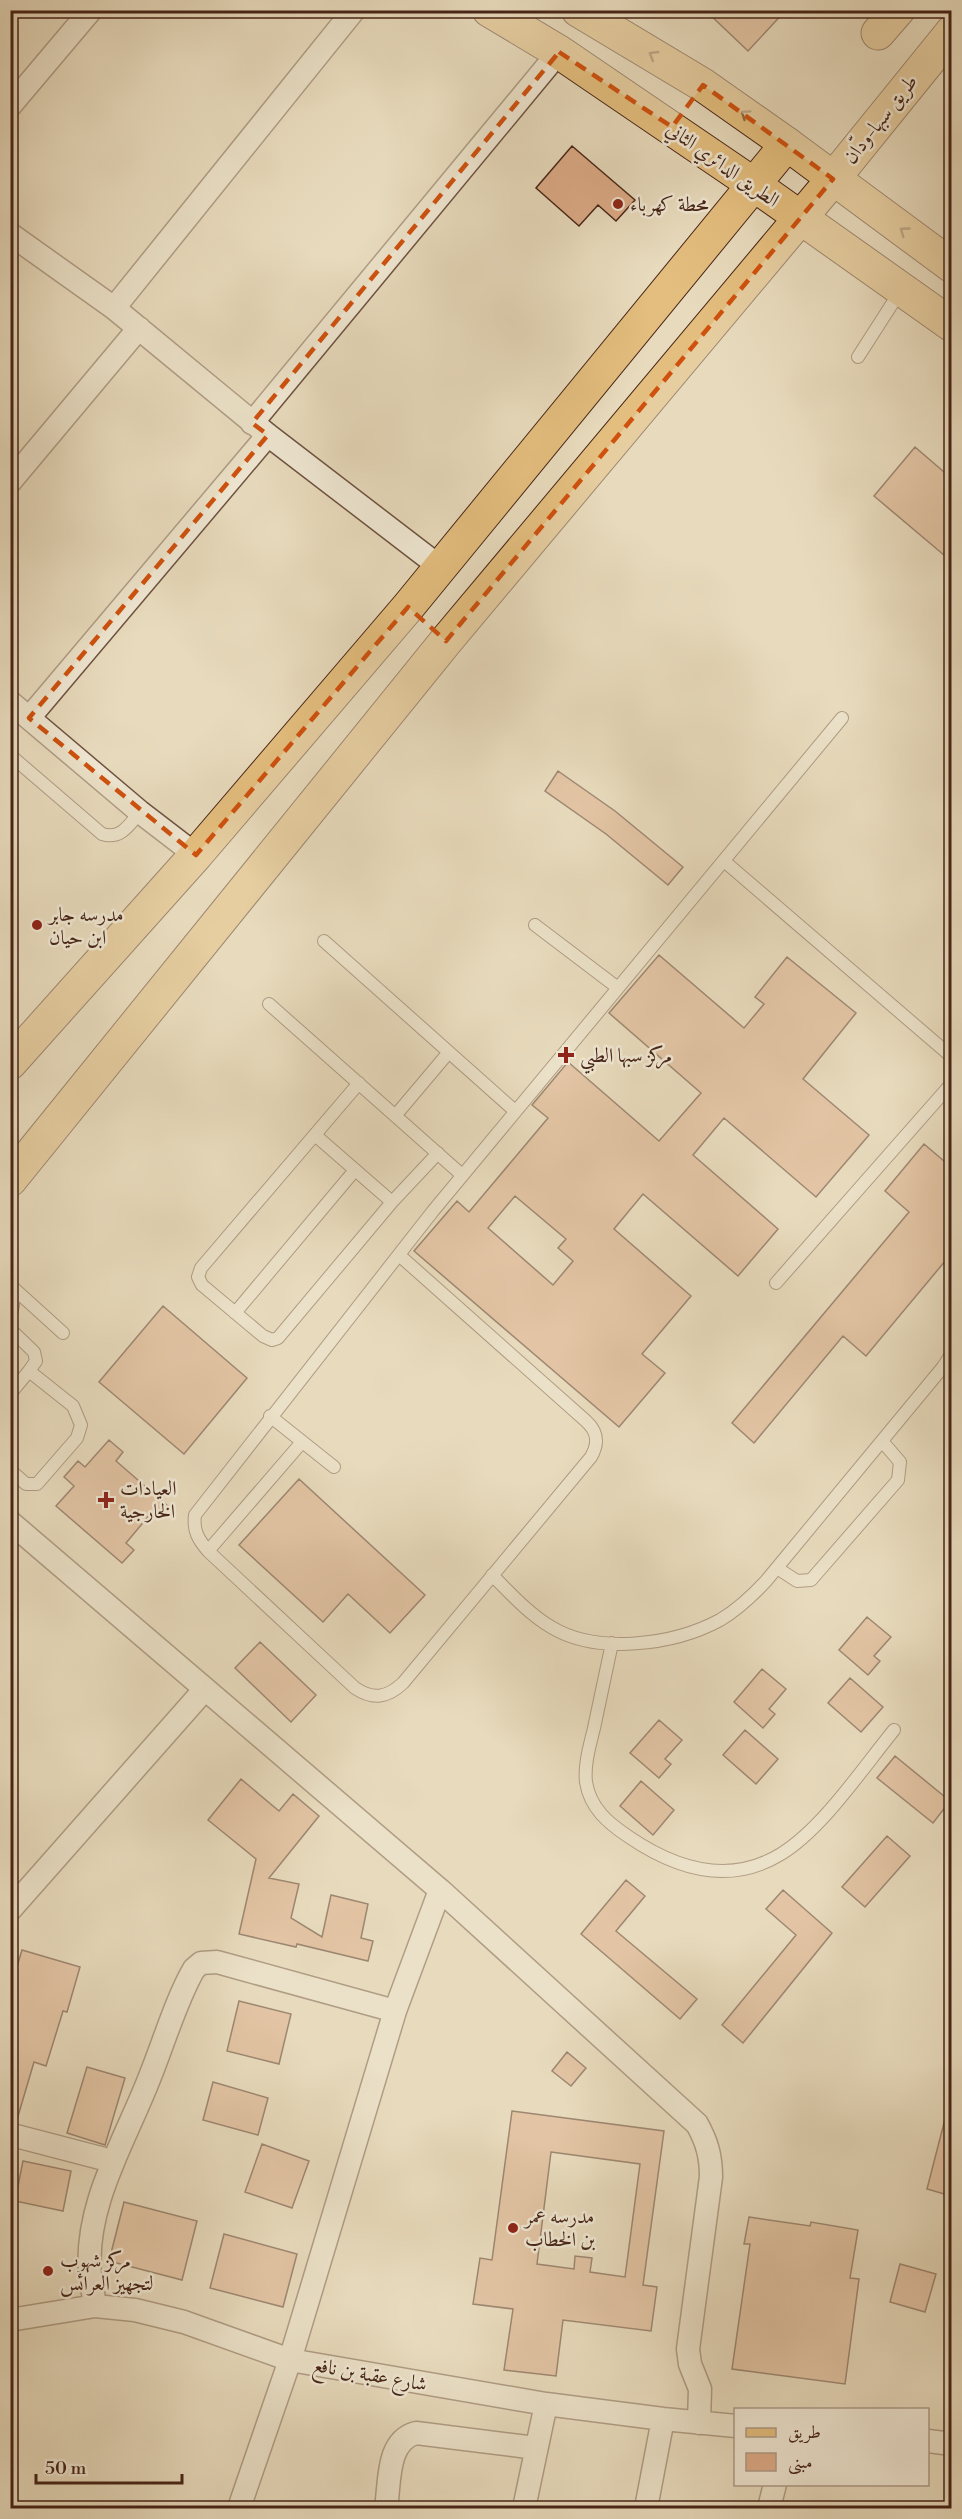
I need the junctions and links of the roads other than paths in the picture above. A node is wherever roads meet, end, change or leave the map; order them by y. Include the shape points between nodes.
1 (91, 10) edge
2 (354, 10) edge
3 (489, 10) edge
4 (578, 10) edge
5 (951, 32) edge
6 (558, 52) junction
7 (703, 85) junction
8 (10, 106) edge
9 (672, 128) junction
10 (787, 144) junction
11 (833, 179) junction
12 (753, 184) junction
13 (801, 219) junction
14 (10, 234) edge
15 (951, 266) edge
16 (901, 289) junction
17 (114, 308) junction
18 (951, 325) edge
19 (139, 328) junction
20 (858, 357) dead end
21 (260, 429) junction
22 (10, 482) edge
23 (440, 567) junction
24 (408, 607) junction
25 (446, 641) junction
26 (10, 702) edge
27 (29, 718) junction
28 (842, 718) dead end
29 (10, 754) edge
30 (140, 812) junction
31 (196, 855) junction
32 (724, 861) junction
33 (535, 925) dead end
34 (324, 941) dead end
35 (618, 988) junction
36 (270, 1004) dead end
37 (449, 1052) junction
38 (951, 1058) edge
39 (10, 1063) edge
40 (359, 1083) junction
41 (951, 1083) edge
42 (515, 1112) junction
43 (395, 1116) junction
44 (315, 1135) junction
45 (438, 1153) junction
46 (355, 1170) junction
47 (462, 1175) junction
48 (10, 1180) edge
49 (392, 1202) junction
50 (399, 1255) junction
51 (776, 1284) dead end
52 (12, 1286) edge
53 (235, 1313) junction
54 (10, 1319) edge
55 (10, 1329) edge
56 (63, 1333) dead end
57 (951, 1353) edge
58 (29, 1371) junction
59 (10, 1394) edge
60 (270, 1416) junction
61 (882, 1441) junction
62 (302, 1442) junction
63 (334, 1467) dead end
64 (10, 1470) edge
65 (10, 1522) edge
66 (208, 1551) junction
67 (777, 1568) junction
68 (492, 1575) junction
69 (612, 1643) junction
70 (205, 1689) junction
71 (894, 1730) dead end
72 (440, 1890) junction
73 (10, 1910) edge
74 (395, 2011) junction
75 (10, 2139) edge
76 (112, 2161) junction
77 (96, 2306) junction
78 (10, 2320) edge
79 (290, 2360) junction
80 (546, 2404) junction
81 (663, 2420) junction
82 (699, 2423) junction
83 (734, 2426) edge
84 (929, 2441) edge
85 (951, 2444) edge
86 (536, 2448) junction
87 (774, 2486) edge
88 (239, 2508) edge
89 (386, 2508) edge
90 (524, 2508) edge
91 (646, 2508) edge
92 (769, 2508) edge

1 - 8 street
2 - 17 street
3 - 6 main road, الطريق الدائري الثاني
7 -> 4 main road
5 - 11 main road, طريق سبها-ودّان
6 - 9 main road, الطريق الدائري الثاني
6 - 21 street
7 - 9 main road
10 -> 7 main road
9 - 12 main road, الطريق الدائري الثاني
10 - 11 main road
10 - 12 main road
11 - 13 main road, طريق سبها-ودّان
15 -> 11 main road
12 - 13 main road, الطريق الدائري الثاني
12 - 23 main road
13 - 16 main road, الطريق الدائري الثاني
13 - 25 main road, طريق سبها-ودّان
14 - 17 street
16 - 18 main road, الطريق الدائري الثاني
16 - 20 lane
17 - 19 street
19 - 21 street
19 - 22 street
21 - 23 street
21 - 27 street
23 - 24 main road
24 - 25 main road
24 - 31 main road
25 - 48 main road, طريق سبها-ودّان
26 - 27 street
27 - 30 street
28 - 32 lane
29 - 30 lane via 102,834 122,833
30 - 31 street
31 - 39 main road
32 - 35 lane
32 - 38 lane
33 - 35 lane
34 - 37 lane
35 - 42 lane
36 - 40 lane
37 - 42 lane
37 - 43 lane
40 - 43 lane
40 - 44 lane
41 - 51 lane
42 - 47 lane
43 - 45 lane
44 - 46 lane
44 - 53 lane via 198,1272 199,1282
45 - 47 lane
45 - 49 lane
46 - 49 lane
46 - 53 lane
47 - 50 lane
49 - 53 lane via 278,1338 267,1339
50 - 60 lane
50 - 68 lane via 594,1428 597,1438 591,1457
52 - 54 lane
52 - 56 lane
55 - 58 lane via 34,1352 36,1361
57 - 61 lane
58 - 59 lane
58 - 64 lane via 73,1406 80,1418 80,1432 37,1484 26,1484
60 - 62 lane
60 - 66 lane via 195,1515 198,1539
61 - 67 lane
61 - 67 lane via 900,1462 898,1480 811,1580 797,1581
62 - 63 lane
62 - 66 lane
65 - 70 street
66 - 68 lane via 355,1688 380,1697 403,1683
67 - 69 lane via 737,1608 702,1628 664,1639
68 - 69 lane via 552,1628 584,1640
69 - 71 lane via 586,1783 603,1817 653,1854 673,1863 694,1869 738,1870 780,1855 819,1821
70 - 72 street
70 - 73 street
72 - 74 street
72 - 82 street via 690,2117 706,2140 711,2177 688,2349 700,2389
74 - 76 street via 217,1962 201,1963 190,1977 144,2094
74 - 79 street
75 - 76 street via 16,2136
76 - 77 street via 91,2234 90,2274
77 - 78 street, شارع عقبة بن نافع
77 - 79 street, شارع عقبة بن نافع via 135,2310 184,2322
79 - 80 street, شارع عقبة بن نافع
79 - 88 street
80 - 81 street, شارع عقبة بن نافع
80 - 86 street
81 - 82 street, شارع عقبة بن نافع
81 - 91 street
82 - 83 street, شارع عقبة بن نافع
84 - 85 street
86 - 89 street via 407,2435 395,2448
86 - 90 street
87 - 92 street

